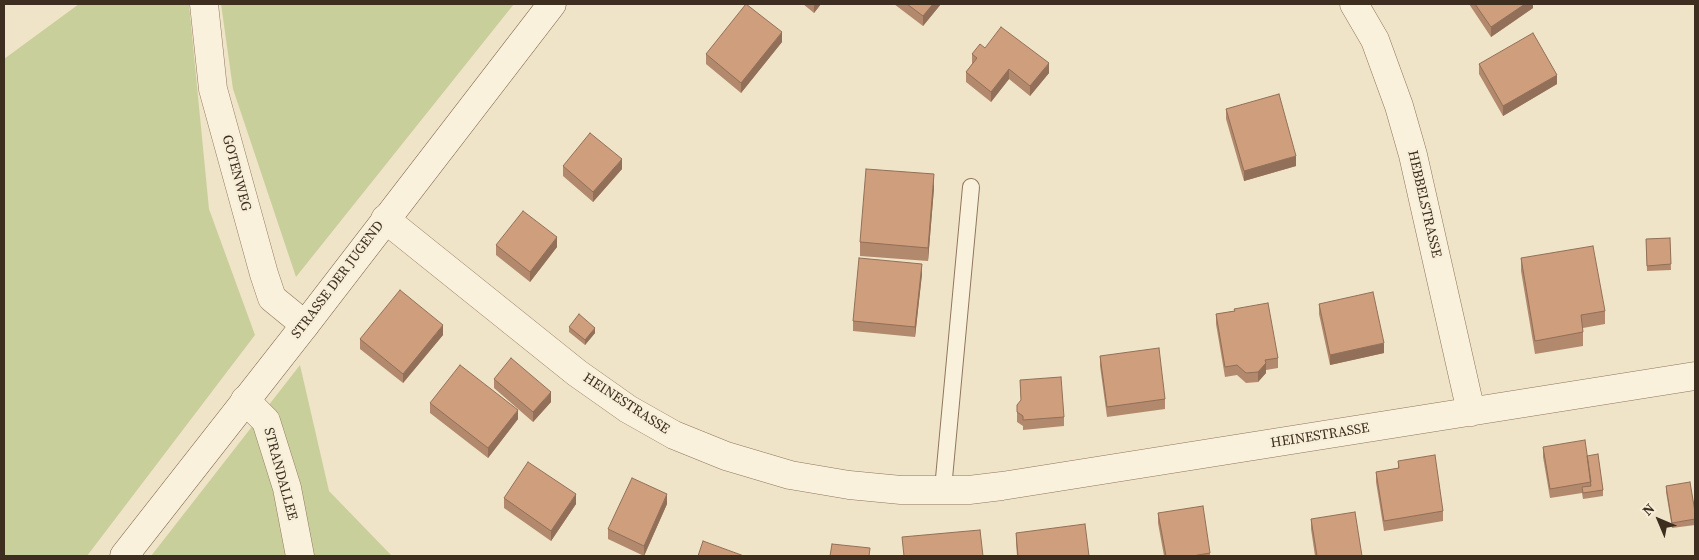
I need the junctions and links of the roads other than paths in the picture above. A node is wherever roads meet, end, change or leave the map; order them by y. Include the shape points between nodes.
1 (204, 4) edge
2 (552, 4) edge
3 (1354, 4) edge
4 (971, 187) dead end
5 (385, 219) junction
6 (305, 325) junction
7 (1695, 376) edge
8 (245, 400) junction
9 (1471, 412) junction
10 (943, 489) junction
11 (124, 556) edge
12 (300, 556) edge

1 - 6 street, GOTENWEG via 213,89 264,274 272,298
2 - 5 street, STRASSE DER JUGEND
3 - 9 street, HEBBELSTRASSE via 1375,40 1413,154
4 - 10 lane
5 - 6 street, STRASSE DER JUGEND
5 - 10 street, HEINESTRASSE via 577,373 628,409 674,435 726,456 790,475 901,490
6 - 8 street, STRASSE DER JUGEND
7 - 9 street, HEINESTRASSE
8 - 11 street, STRASSE DER JUGEND
8 - 12 street, STRANDALLEE via 266,421 287,488
9 - 10 street, HEINESTRASSE via 1002,486

